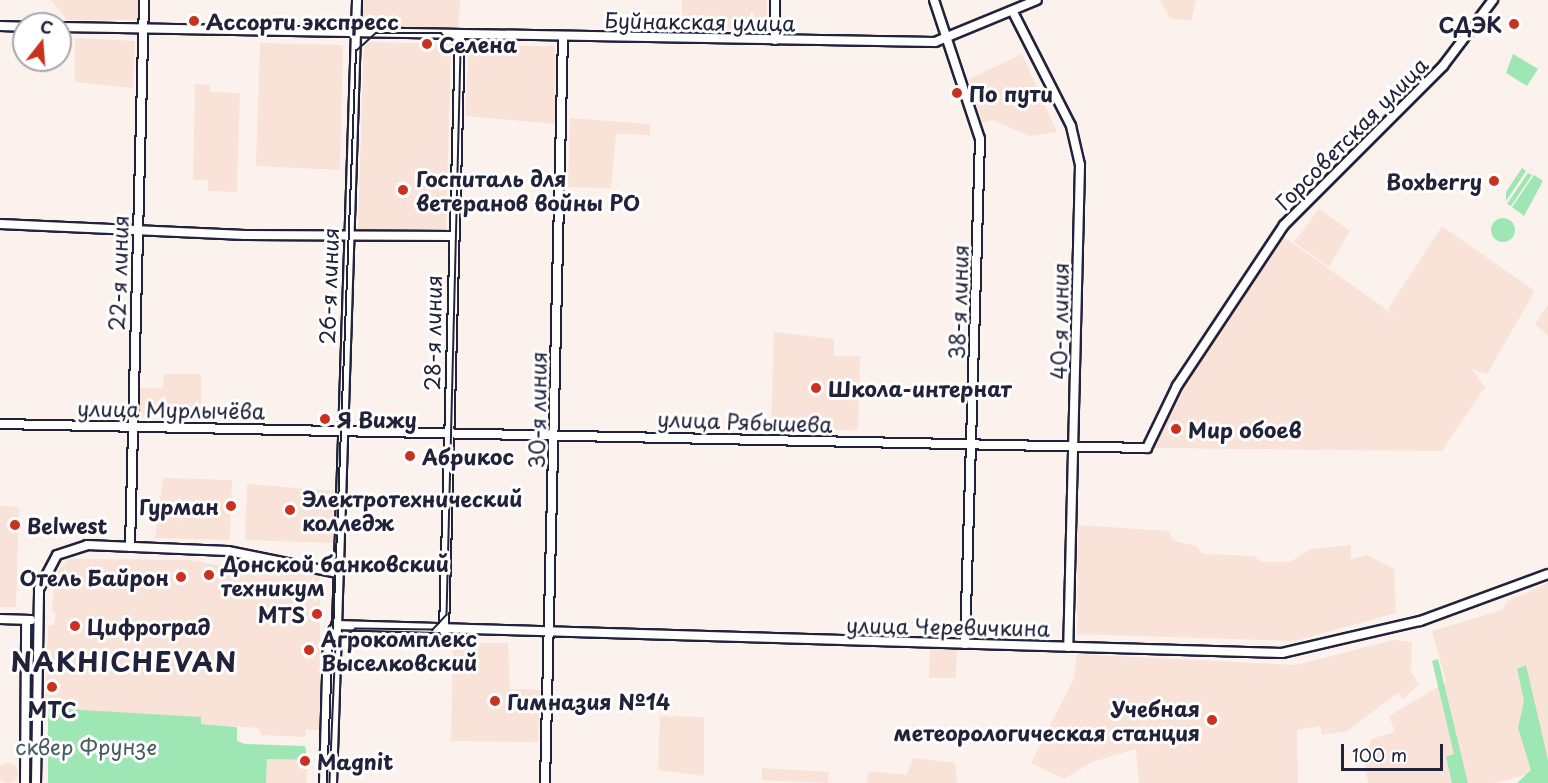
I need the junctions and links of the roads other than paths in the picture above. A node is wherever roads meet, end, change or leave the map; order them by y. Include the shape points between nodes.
1 (144, 0) edge
2 (357, 0) edge
3 (775, 0) edge
4 (934, 0) edge
5 (1037, 0) edge
6 (1493, 0) edge
7 (1013, 12) junction
8 (72, 27) edge
9 (143, 28) junction
10 (354, 34) junction
11 (460, 36) junction
12 (563, 38) junction
13 (948, 38) junction
14 (775, 40) junction
15 (0, 224) edge
16 (137, 228) junction
17 (348, 236) junction
18 (452, 236) junction
19 (0, 424) edge
20 (131, 427) junction
21 (342, 430) junction
22 (448, 433) junction
23 (554, 433) junction
24 (970, 446) junction
25 (1075, 447) junction
26 (1147, 448) joint
27 (130, 547) junction
28 (337, 573) junction
29 (1548, 574) edge
30 (0, 619) edge
31 (26, 620) junction
32 (37, 621) junction
33 (336, 625) junction
34 (444, 631) junction
35 (550, 633) junction
36 (965, 644) junction
37 (1068, 647) junction
38 (26, 783) edge
39 (36, 783) edge
40 (324, 783) edge
41 (332, 783) edge
42 (545, 783) edge

1 - 9 street, 22-я линия
2 - 10 street, 26-я линия
3 - 14 street
4 - 13 street, 38-я линия
5 - 7 street, Буйнакская улица
6 - 26 street, Горсоветская улица via 1443,66 1284,225 1177,386
7 - 13 street, Буйнакская улица
7 - 25 street, 40-я линия via 1078,150
8 - 9 street, Буйнакская улица
9 - 10 street, Буйнакская улица
9 - 16 street, 22-я линия
10 - 11 street, Буйнакская улица
10 - 17 street, 26-я линия
11 - 12 street, Буйнакская улица
11 - 18 street, 28-я линия
12 - 14 street, Буйнакская улица
12 - 23 street, 30-я линия
13 - 14 street, Буйнакская улица
13 - 24 street, 38-я линия via 980,139
15 - 16 street
16 - 17 street
16 - 20 street, 22-я линия
17 - 18 street
17 - 21 street, 26-я линия
18 - 22 street, 28-я линия
19 - 20 street, улица Мурлычёва
20 - 21 street, улица Мурлычёва
20 - 27 street, 22-я линия
21 - 22 street, улица Рябышева
21 - 28 street, 26-я линия
22 - 23 street, улица Рябышева
22 - 34 street, 28-я линия
23 - 24 street, улица Рябышева
23 - 35 street, 30-я линия
24 - 25 street, улица Рябышева
24 - 36 street, 38-я линия
25 - 26 street, улица Рябышева
25 - 37 street, 40-я линия
27 - 28 street via 228,551
27 - 32 street via 87,545 57,555 39,589
28 - 33 street, 26-я линия
29 - 37 street, улица Черевичкина via 1420,621 1282,653
30 - 31 street
31 - 32 street
31 - 38 street
32 - 39 street
33 - 34 street, улица Черевичкина
33 - 40 street via 328,642
33 - 41 street
34 - 35 street, улица Черевичкина
35 - 36 street, улица Черевичкина
35 - 42 street, 30-я линия
36 - 37 street, улица Черевичкина

